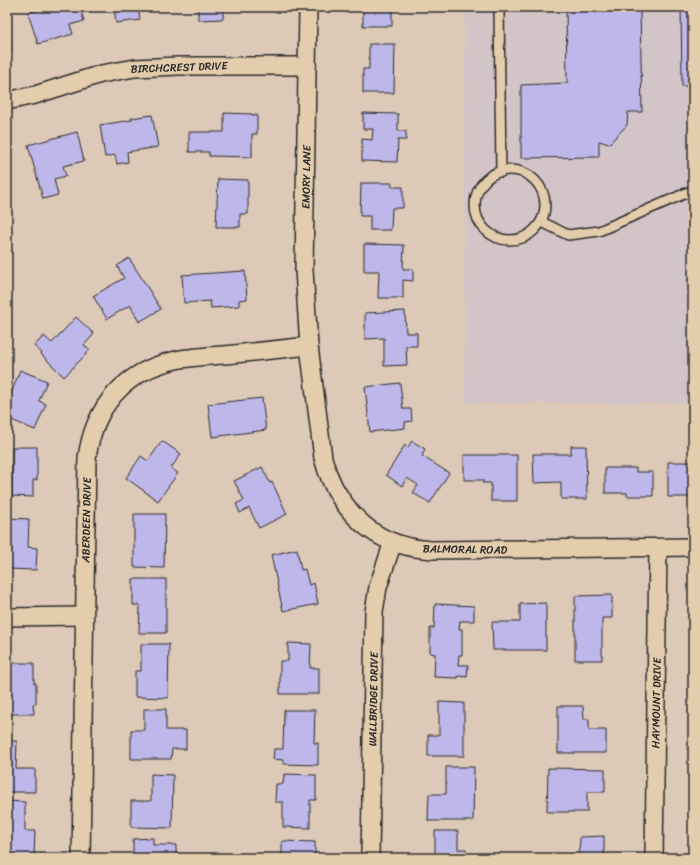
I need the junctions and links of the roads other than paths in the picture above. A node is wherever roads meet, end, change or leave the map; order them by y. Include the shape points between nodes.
1 (308, 7) edge
2 (498, 7) edge
3 (307, 66) junction
4 (7, 102) edge
5 (501, 172) junction
6 (693, 190) edge
7 (542, 222) junction
8 (309, 346) junction
9 (393, 542) junction
10 (693, 547) edge
11 (658, 548) junction
12 (84, 616) junction
13 (7, 617) edge
14 (81, 858) edge
15 (370, 858) edge
16 (654, 858) edge

1 - 3 street, EMORY LANE
2 - 5 lane
3 - 4 street, BIRCHCREST DRIVE via 135,68 101,74
3 - 8 street, EMORY LANE via 304,261
5 - 7 lane via 518,171 529,175 537,182 546,201
5 - 7 lane via 486,180 475,200 475,211 486,232 496,238 517,240 527,237
6 - 7 lane via 599,231 568,235
8 - 9 street, BALMORAL ROAD via 321,450 328,476 345,506 357,519 378,535
8 - 12 street, ABERDEEN DRIVE via 177,360 135,376 109,400 95,424 87,458
9 - 11 street, BALMORAL ROAD via 432,550
9 - 15 street, WALLBRIDGE DRIVE via 378,587 374,612
10 - 11 street, BALMORAL ROAD
11 - 16 street, HAYMOUNT DRIVE
12 - 13 street
12 - 14 street, ABERDEEN DRIVE

